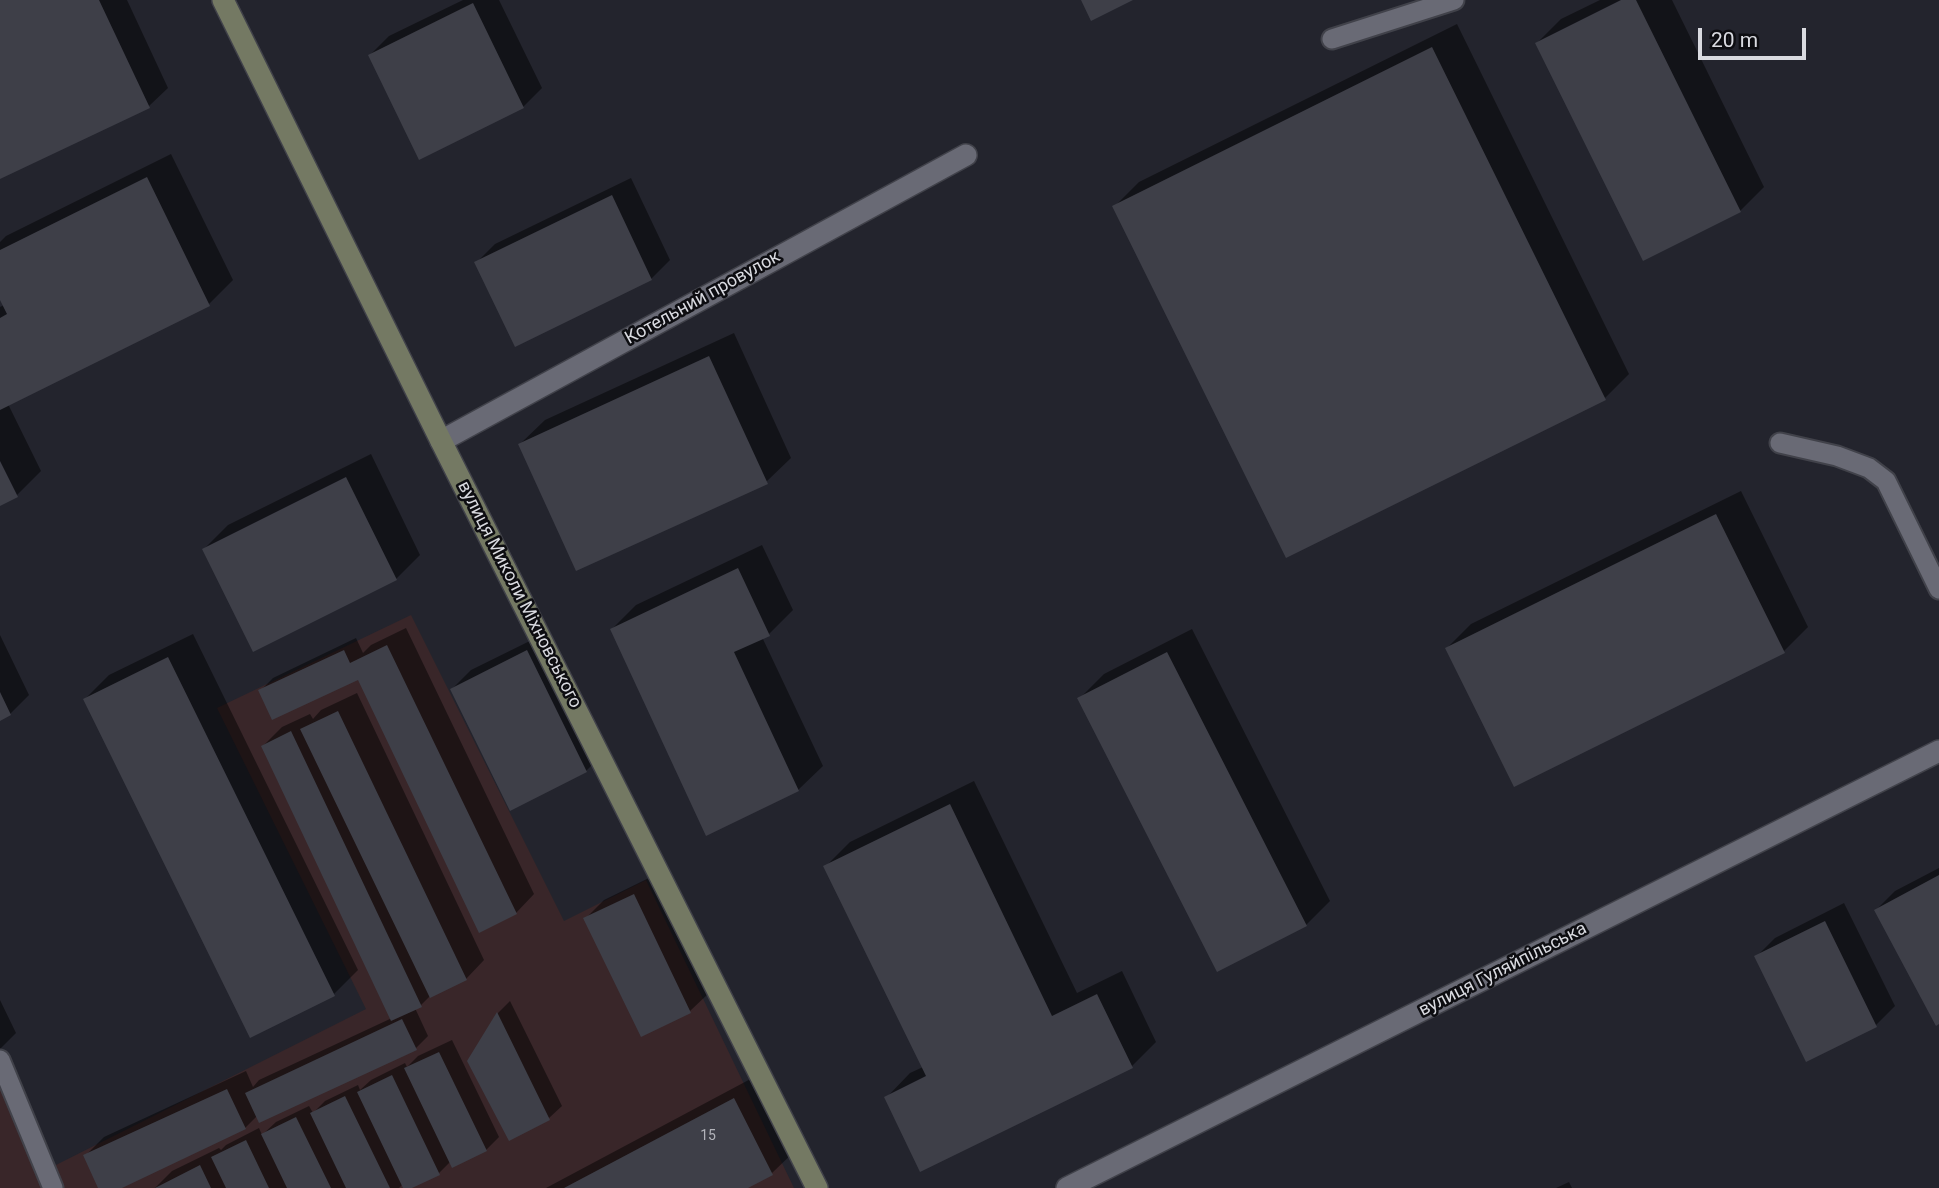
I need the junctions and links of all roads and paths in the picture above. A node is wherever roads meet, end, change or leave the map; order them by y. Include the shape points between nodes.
1 (223, 0) edge
2 (1454, 0) edge
3 (1332, 39) dead end
4 (966, 155) dead end
5 (441, 441) junction
6 (1780, 443) dead end
7 (1939, 589) edge
8 (1939, 751) edge
9 (0, 1060) edge
10 (53, 1188) edge
11 (817, 1188) edge
12 (1067, 1188) edge

1 - 5 street, вулиця Миколи Міхновського
2 - 3 lane
4 - 5 street, Котельний провулок
5 - 11 street, вулиця Миколи Міхновського
6 - 7 lane via 1869,467 1886,481
8 - 12 street, вулиця Гуляйпільська
9 - 10 lane

